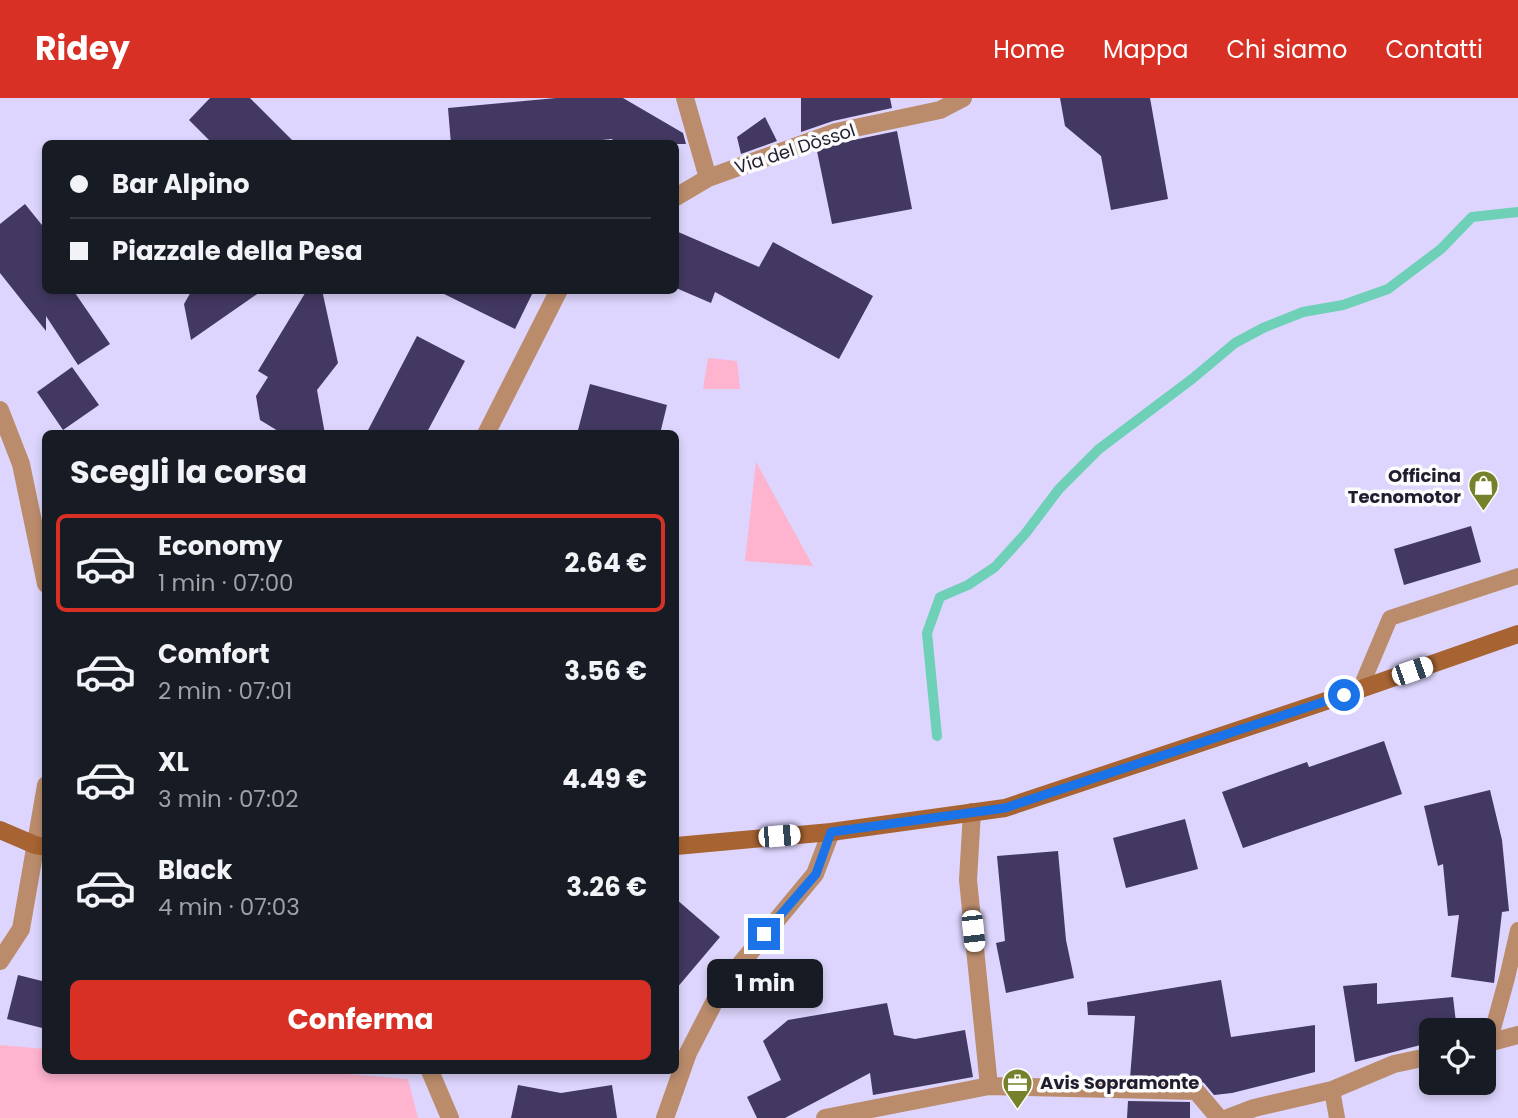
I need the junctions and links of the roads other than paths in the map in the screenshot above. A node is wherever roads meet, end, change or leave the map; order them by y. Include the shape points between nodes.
1 (685, 98) edge
2 (963, 98) edge
3 (708, 178) junction
4 (679, 195) edge
5 (557, 294) edge
6 (0, 410) edge
7 (488, 430) edge
8 (42, 565) edge
9 (1518, 576) edge
10 (1518, 634) edge
11 (1360, 690) junction
12 (972, 812) junction
13 (42, 826) edge
14 (0, 830) edge
15 (831, 832) junction
16 (40, 846) edge
17 (679, 846) edge
18 (1518, 930) edge
19 (0, 961) edge
20 (1494, 1018) edge
21 (1518, 1035) edge
22 (1496, 1040) edge
23 (1419, 1059) edge
24 (431, 1074) edge
25 (989, 1086) junction
26 (1332, 1090) junction
27 (450, 1118) edge
28 (665, 1118) edge
29 (825, 1118) edge
30 (1219, 1118) edge
31 (1228, 1118) edge
32 (1337, 1118) edge

1 - 3 street
2 - 3 street, Via del Dòssol via 940,110 836,132
3 - 4 street, Via del Dòssol
5 - 7 street
6 - 8 street via 21,464
9 - 11 lane via 1390,618
10 - 11 main road
11 - 12 main road via 1005,808
12 - 15 main road
12 - 25 street via 968,880
13 - 16 street
14 - 16 main road
15 - 17 main road
15 - 28 street via 816,874 723,985 688,1053
16 - 19 street via 21,929
18 - 20 lane
21 - 22 street
23 - 26 street via 1394,1064
24 - 27 street
25 - 29 street
25 - 30 street via 1196,1091
26 - 31 street
26 - 32 lane

